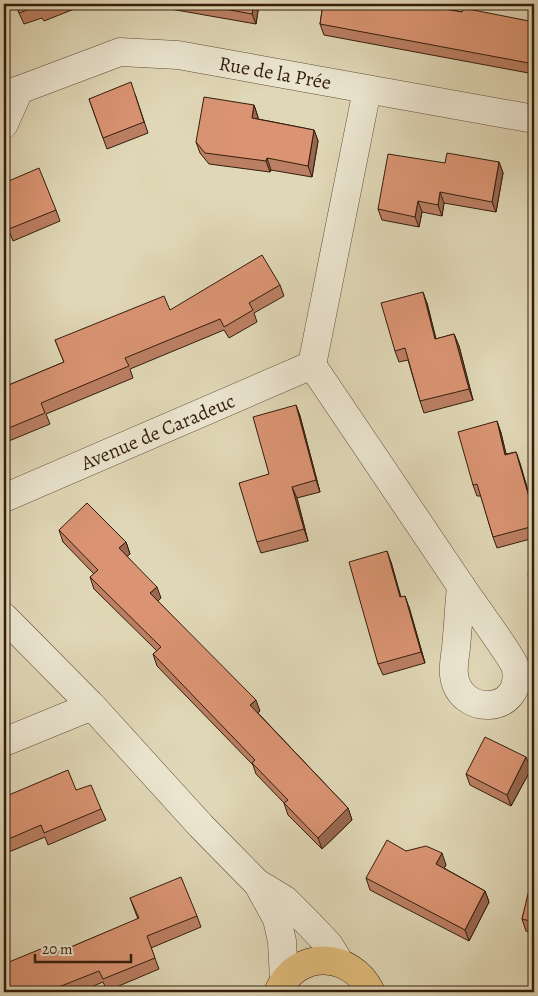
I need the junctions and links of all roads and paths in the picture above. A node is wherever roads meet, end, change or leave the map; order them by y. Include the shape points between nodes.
1 (367, 90) junction
2 (12, 92) edge
3 (534, 118) edge
4 (4, 124) edge
5 (312, 366) junction
6 (4, 498) edge
7 (461, 586) dead end
8 (4, 617) edge
9 (92, 706) junction
10 (4, 742) edge
11 (257, 882) junction
12 (340, 963) junction
13 (281, 986) edge
14 (373, 989) edge

1 - 2 street, Rue de la Prée via 178,55 120,52
1 - 3 street, Rue de la Prée
1 - 5 street
2 - 4 street, Rue de la Prée
5 - 6 street, Avenue de Caradeuc
5 - 7 street
8 - 9 street
9 - 10 street
9 - 11 street via 201,826
11 - 12 street via 285,900 329,945
11 - 13 street via 277,919 282,941
12 - 13 main road via 325,960 309,963 291,973
12 - 14 main road via 360,974

